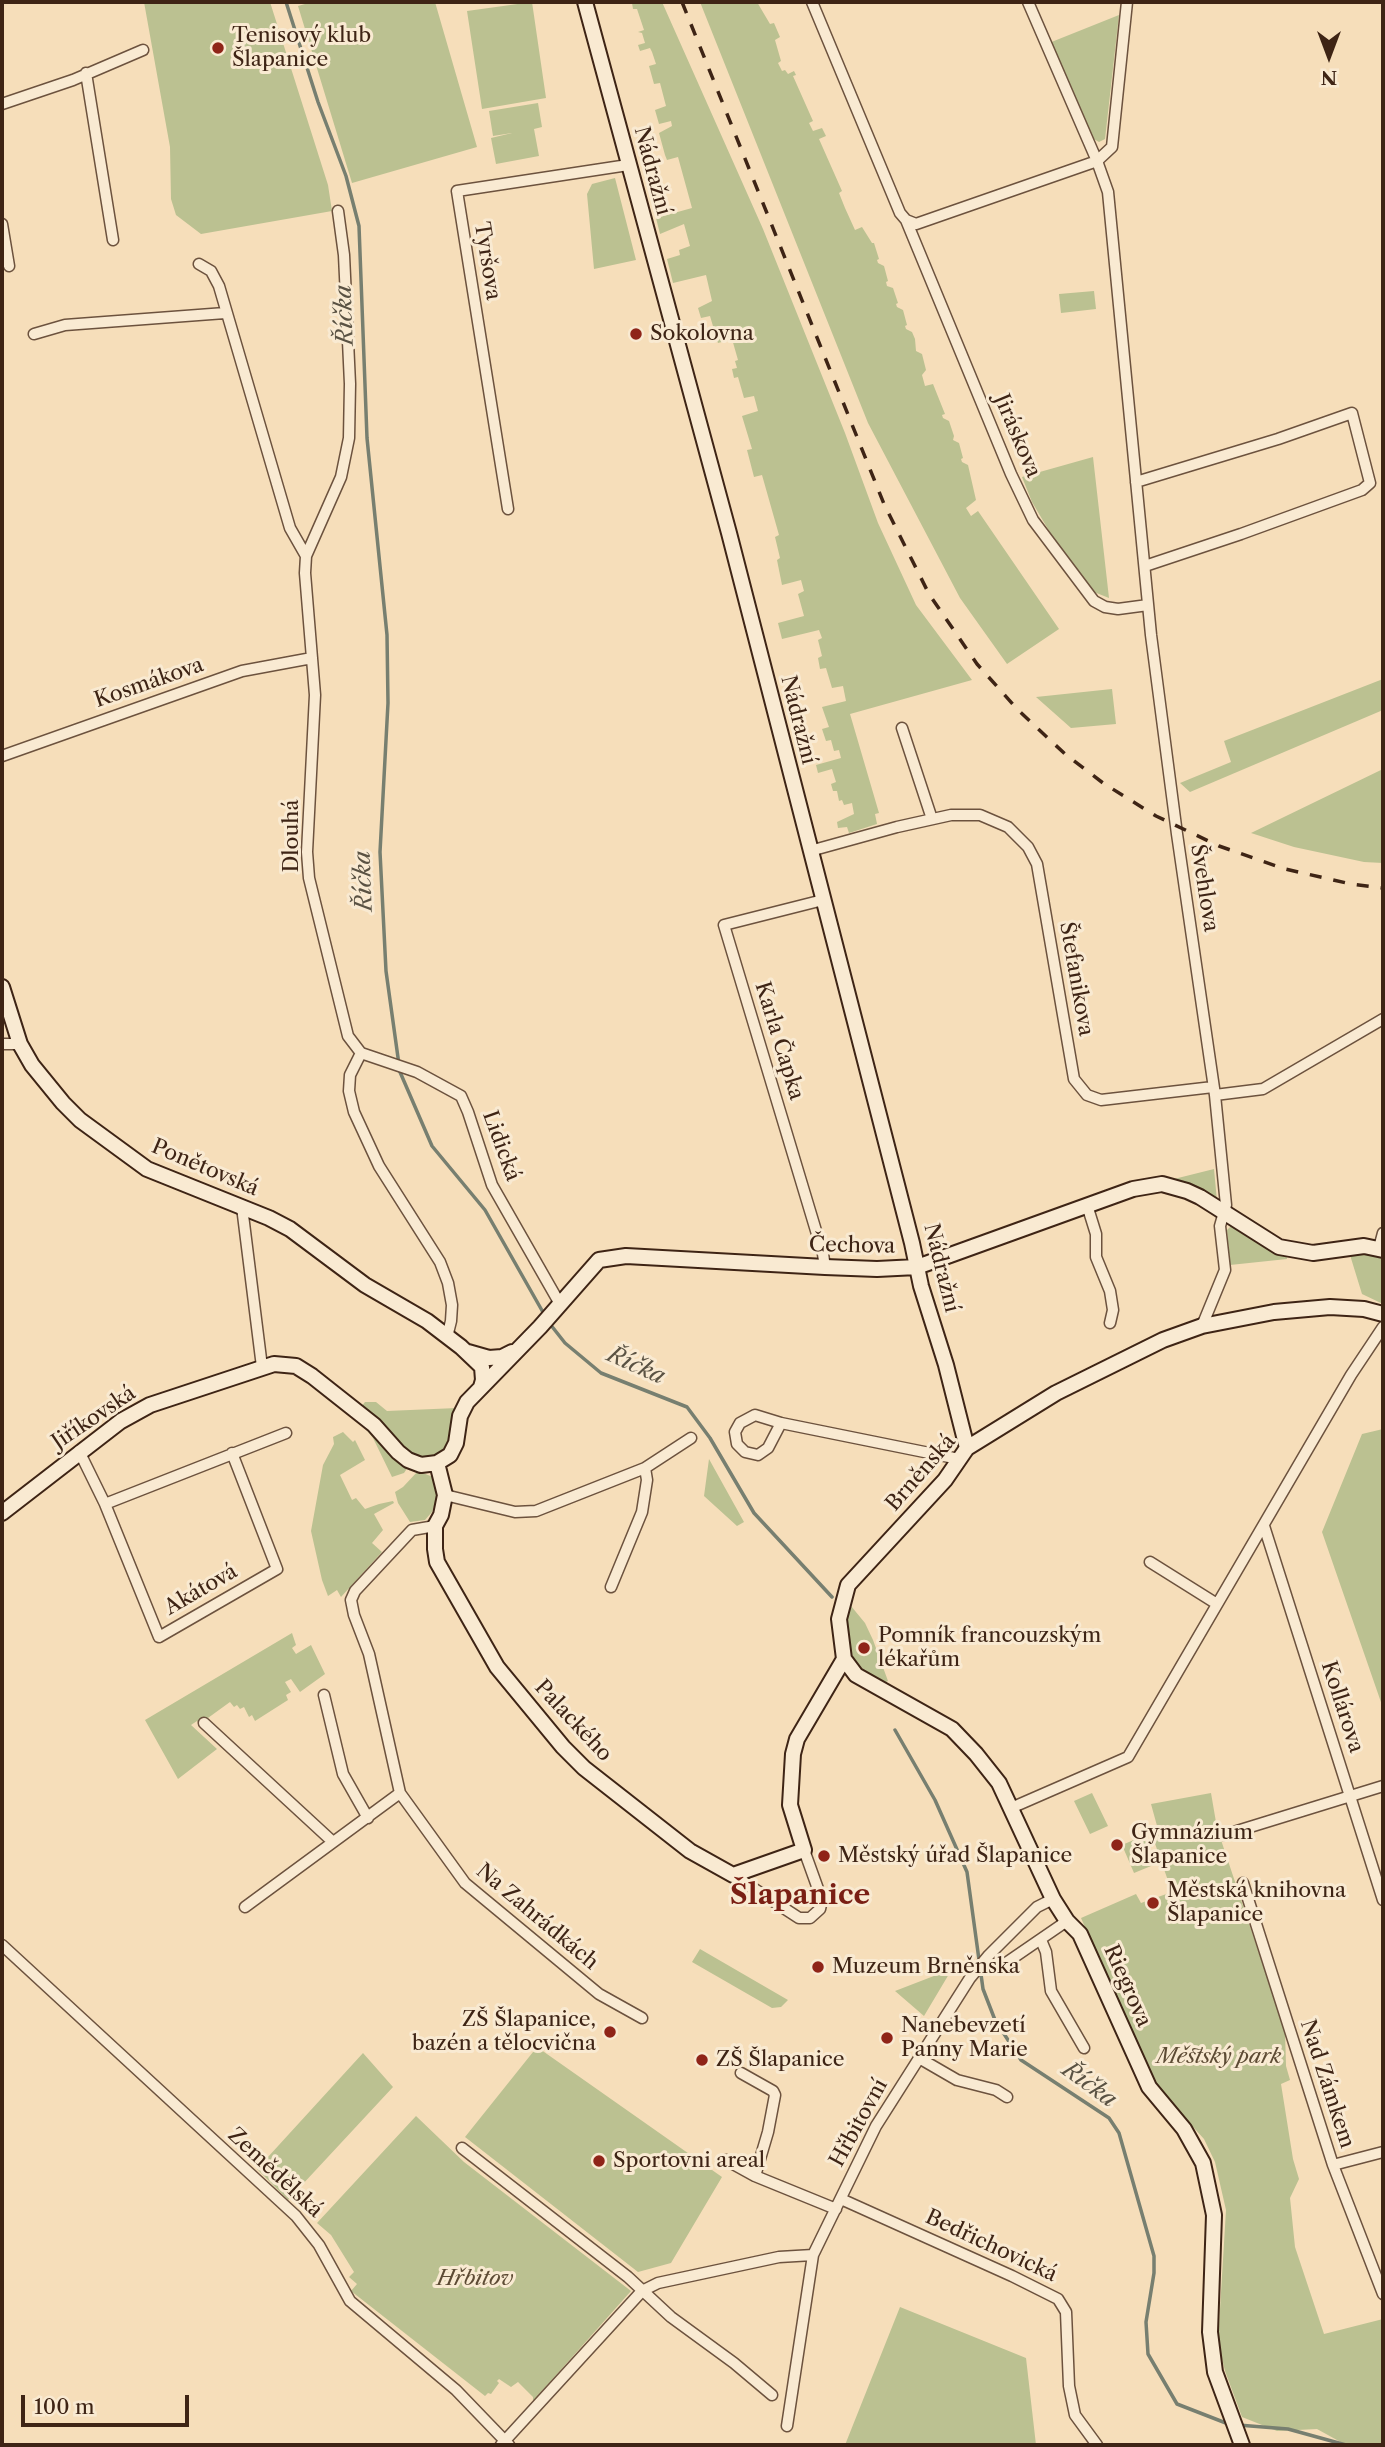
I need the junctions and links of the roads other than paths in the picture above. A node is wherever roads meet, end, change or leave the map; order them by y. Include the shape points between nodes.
1 (585, 2) edge
2 (812, 2) edge
3 (1028, 2) edge
4 (1127, 2) edge
5 (143, 50) dead end
6 (86, 73) junction
7 (2, 104) edge
8 (1097, 162) junction
9 (628, 165) junction
10 (338, 211) dead end
11 (906, 220) junction
12 (2, 224) edge
13 (113, 240) dead end
14 (199, 264) dead end
15 (9, 266) dead end
16 (225, 313) junction
17 (34, 334) dead end
18 (1136, 482) junction
19 (508, 509) dead end
20 (306, 556) junction
21 (1144, 566) junction
22 (1148, 605) junction
23 (312, 658) junction
24 (902, 728) dead end
25 (2, 756) edge
26 (932, 819) junction
27 (810, 851) junction
28 (823, 901) junction
29 (2, 987) edge
30 (1383, 1019) edge
31 (2, 1044) edge
32 (20, 1044) junction
33 (361, 1053) junction
34 (1214, 1091) junction
35 (1087, 1205) junction
36 (242, 1207) junction
37 (1225, 1215) junction
38 (1383, 1233) edge
39 (1381, 1249) edge
40 (825, 1267) junction
41 (917, 1267) junction
42 (558, 1307) junction
43 (1383, 1314) edge
44 (1110, 1323) dead end
45 (1202, 1326) junction
46 (1383, 1327) edge
47 (447, 1337) junction
48 (461, 1347) junction
49 (520, 1348) junction
50 (262, 1367) junction
51 (481, 1387) junction
52 (781, 1423) junction
53 (286, 1433) dead end
54 (691, 1438) dead end
55 (79, 1451) junction
56 (232, 1453) junction
57 (963, 1454) junction
58 (437, 1463) junction
59 (645, 1468) junction
60 (446, 1496) junction
61 (105, 1504) junction
62 (2, 1513) edge
63 (435, 1526) junction
64 (1264, 1526) junction
65 (1150, 1562) dead end
66 (611, 1587) dead end
67 (1217, 1604) junction
68 (844, 1659) junction
69 (324, 1695) dead end
70 (204, 1723) dead end
71 (1383, 1786) edge
72 (400, 1793) junction
73 (1351, 1796) junction
74 (1011, 1808) junction
75 (368, 1818) junction
76 (1224, 1835) dead end
77 (333, 1842) junction
78 (804, 1850) junction
79 (733, 1875) junction
80 (1243, 1883) dead end
81 (1053, 1899) junction
82 (1383, 1900) edge
83 (245, 1907) dead end
84 (1067, 1921) junction
85 (1041, 1940) junction
86 (2, 1945) edge
87 (1000, 1967) dead end
88 (642, 2018) dead end
89 (1084, 2048) dead end
90 (919, 2058) junction
91 (741, 2073) dead end
92 (1007, 2097) dead end
93 (462, 2148) dead end
94 (1383, 2152) edge
95 (726, 2160) dead end
96 (1333, 2165) junction
97 (755, 2176) junction
98 (841, 2199) junction
99 (836, 2209) junction
100 (813, 2255) junction
101 (642, 2291) junction
102 (1383, 2294) edge
103 (772, 2395) dead end
104 (787, 2426) dead end
105 (1241, 2441) edge
106 (505, 2444) edge
107 (1097, 2445) edge

1 - 9 street, Nádražní
2 - 11 street, Jiráskova
3 - 8 street, Švehlova
4 - 8 street via 1112,147
5 - 6 street
6 - 7 street
6 - 13 street
8 - 11 street via 925,223
8 - 18 street, Švehlova via 1108,192
9 - 19 street, Tyršova via 457,191
9 - 27 street, Nádražní
10 - 20 street via 344,255 349,438 341,477
11 - 22 street, Jiráskova via 1033,520 1094,601 1118,609
12 - 15 street
14 - 16 street, Dlouhá via 211,271
16 - 17 street via 65,326
16 - 20 street, Dlouhá via 290,528
18 - 21 street, Švehlova
18 - 21 street via 1352,414 1370,483 1362,490
20 - 23 street, Dlouhá
21 - 22 street, Švehlova
22 - 34 street, Švehlova
23 - 25 street, Kosmákova via 242,671
23 - 33 street, Dlouhá via 315,695 309,878 348,1037
24 - 26 street
26 - 27 street, Štefanikova
26 - 34 street, Štefanikova via 979,815 1008,827 1028,847 1037,864 1074,1079 1087,1095 1101,1100
27 - 28 street, Nádražní
28 - 40 street, Karla Čapka via 724,925
28 - 41 street, Nádražní
29 - 32 street, Ponětovská
30 - 34 street, Štefanikova via 1263,1089
31 - 32 street
32 - 36 street, Ponětovská via 62,1103 114,1147 147,1169
33 - 42 street, Lidická via 417,1072 461,1096 492,1185
33 - 47 street via 350,1075 354,1112 367,1142 440,1262 452,1305
34 - 37 street, Švehlova
35 - 37 street, Čechova via 1162,1184 1187,1191
35 - 41 street, Čechova
35 - 44 street via 1096,1234 1096,1257 1110,1291
36 - 47 street, Ponětovská via 290,1229
36 - 50 street
37 - 39 street, Čechova via 1279,1247 1313,1253 1364,1246
37 - 45 street via 1220,1226 1224,1270
38 - 39 street
40 - 41 street, Čechova
40 - 42 street, Čechova via 626,1256 599,1260
41 - 57 street, Nádražní
42 - 49 street, Čechova
43 - 45 street, Brněnská via 1330,1307
45 - 57 street, Brněnská via 1163,1340 1056,1393
46 - 64 street
47 - 48 street, Ponětovská
48 - 49 street via 489,1358
48 - 51 street via 482,1367
49 - 51 street, Čechova
50 - 55 street, Jiříkovská via 150,1405
50 - 58 street, Jiříkovská via 296,1366 374,1425 408,1460 421,1465
51 - 58 street, Čechova via 460,1416 450,1455
52 - 52 street via 755,1415 734,1432 737,1444 758,1455 768,1448
52 - 57 street
53 - 56 street
54 - 59 street
55 - 61 street, Akátová
55 - 62 street, Jiříkovská
56 - 61 street
56 - 61 street, Akátová via 277,1569 159,1636
57 - 68 street, Brněnská via 848,1585 839,1619
58 - 60 street
59 - 60 street via 536,1511 515,1513
59 - 66 street via 642,1512
60 - 63 street
63 - 72 street, Na Zahrádkách via 412,1530 351,1600 369,1654
63 - 79 street, Palackého via 437,1562 497,1667 563,1746 584,1768 691,1851
64 - 67 street
64 - 73 street, Kollárova
65 - 67 street
67 - 74 street via 1128,1757
68 - 74 street, Riegrova via 856,1675 952,1729 999,1783
68 - 78 street via 797,1739 793,1754 790,1805
69 - 75 street via 343,1774
70 - 77 street
71 - 73 street
72 - 75 street
72 - 88 street, Na Zahrádkách via 465,1883 600,1994
73 - 76 street
73 - 82 street, Kollárova
74 - 81 street, Riegrova
75 - 77 street
77 - 83 street
78 - 79 street
78 - 79 street via 822,1900 810,1918 799,1918
80 - 96 street, Nad Zámkem
81 - 84 street, Riegrova
81 - 90 street, Hřbitovní via 1037,1907 973,1973
84 - 85 street
84 - 105 street, Riegrova via 1080,1934 1149,2087 1184,2129 1203,2163 1214,2215 1210,2332 1215,2372
85 - 87 street
85 - 89 street via 1051,1991
86 - 106 street, Zemědělská via 296,2216 319,2245 350,2301 456,2390
90 - 92 street via 957,2080
90 - 98 street, Hřbitovní via 876,2126
91 - 97 street via 775,2095
93 - 101 street
94 - 96 street
95 - 97 street
96 - 102 street, Nad Zámkem
97 - 99 street
98 - 99 street, Hřbitovní
98 - 107 street, Bedřichovická via 1058,2299 1066,2312 1075,2415
99 - 100 street, Hřbitovní
100 - 101 street via 765,2260 658,2283
100 - 104 street, Hřbitovní
101 - 103 street
101 - 106 street

